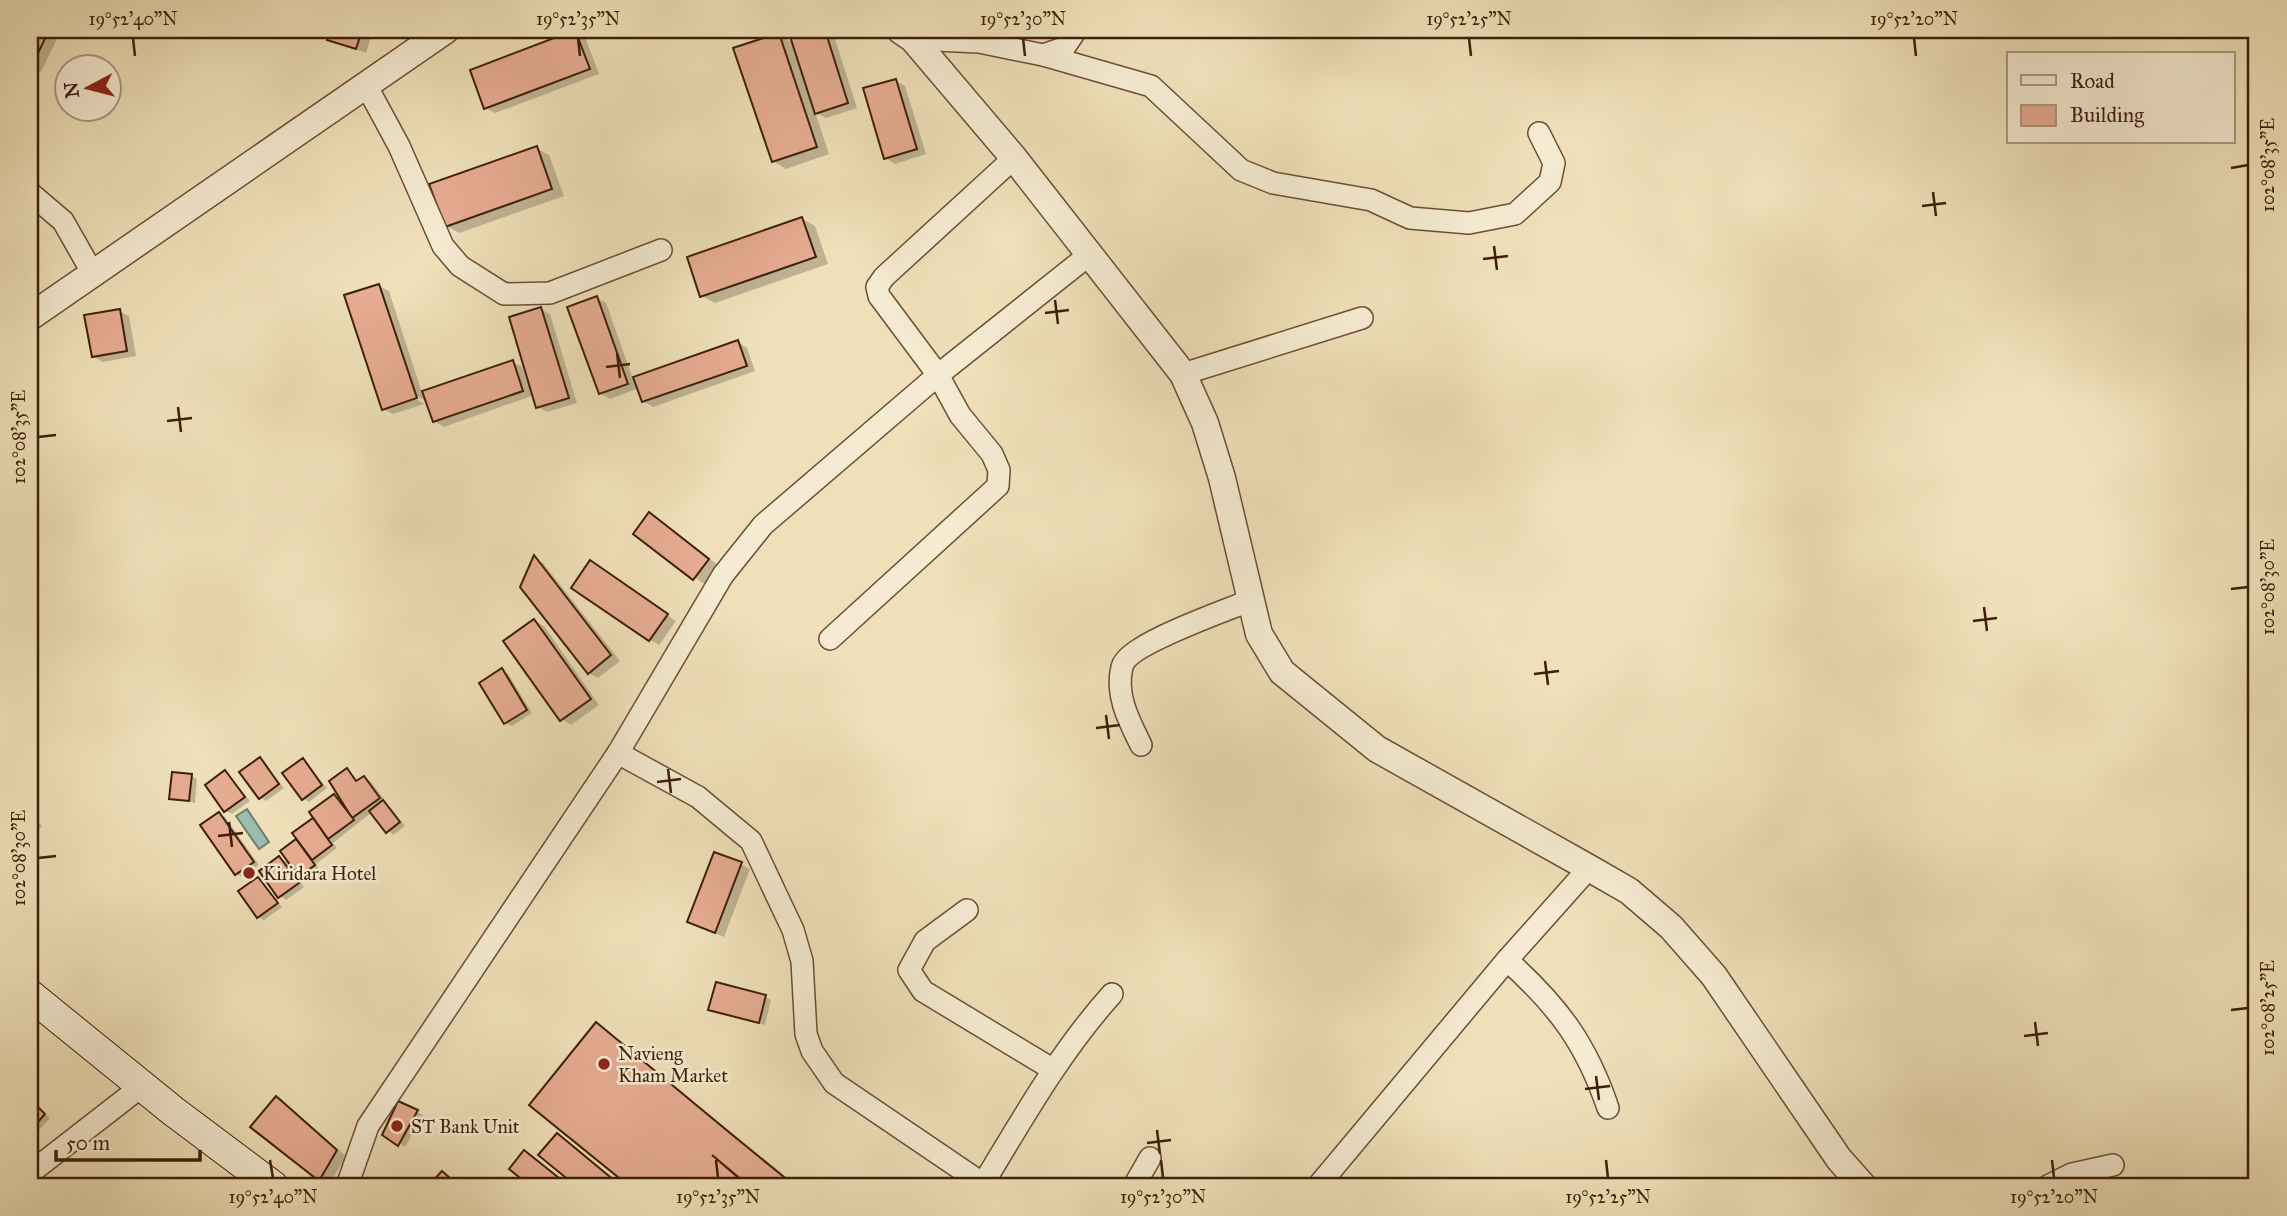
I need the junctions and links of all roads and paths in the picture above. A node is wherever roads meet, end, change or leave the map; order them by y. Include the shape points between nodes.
1 (446, 30) edge
2 (1076, 30) edge
3 (906, 34) edge
4 (1043, 55) junction
5 (366, 85) junction
6 (1539, 133) dead end
7 (1014, 158) junction
8 (30, 192) edge
9 (661, 250) dead end
10 (1090, 254) junction
11 (92, 272) junction
12 (30, 317) edge
13 (1362, 318) dead end
14 (938, 374) junction
15 (1182, 374) junction
16 (1251, 600) junction
17 (830, 639) dead end
18 (1141, 745) dead end
19 (618, 753) junction
20 (1589, 868) junction
21 (968, 911) dead end
22 (1507, 960) junction
23 (1112, 994) dead end
24 (30, 995) edge
25 (1052, 1069) junction
26 (142, 1086) junction
27 (1608, 1108) dead end
28 (1150, 1158) dead end
29 (2113, 1165) dead end
30 (30, 1173) edge
31 (985, 1185) edge
32 (273, 1186) edge
33 (347, 1186) edge
34 (1134, 1186) edge
35 (1318, 1186) edge
36 (1863, 1186) edge
37 (2049, 1186) edge

1 - 5 street
2 - 4 street via 1064,48
3 - 4 street
3 - 7 street
4 - 6 street via 1151,86 1241,170 1256,177 1273,184 1371,200 1410,218 1469,223 1515,214 1550,182 1554,163
5 - 9 street via 443,246 460,266 504,294 550,293
5 - 11 street
7 - 10 street
7 - 14 street via 877,287 879,296
8 - 11 street via 63,221
10 - 14 street
10 - 15 street
11 - 12 street
13 - 15 street
14 - 17 street via 960,415 992,454 999,470 998,486
14 - 19 street via 763,525 723,575
15 - 16 street via 1205,423 1222,478
16 - 18 street via 1162,636 1129,656 1122,666 1123,708
16 - 20 street via 1259,634 1282,672 1351,730
19 - 31 street via 698,797 751,841 793,930 806,986 806,1034 824,1072
19 - 33 street via 368,1126
20 - 22 street
20 - 36 street via 1629,891 1697,956 1839,1159
21 - 25 street via 925,941 909,970 923,991
22 - 27 street via 1544,993 1568,1023
22 - 35 street
23 - 25 street
24 - 26 main road
25 - 31 street
26 - 30 street
26 - 32 main road
28 - 34 street
29 - 37 street via 2072,1174

